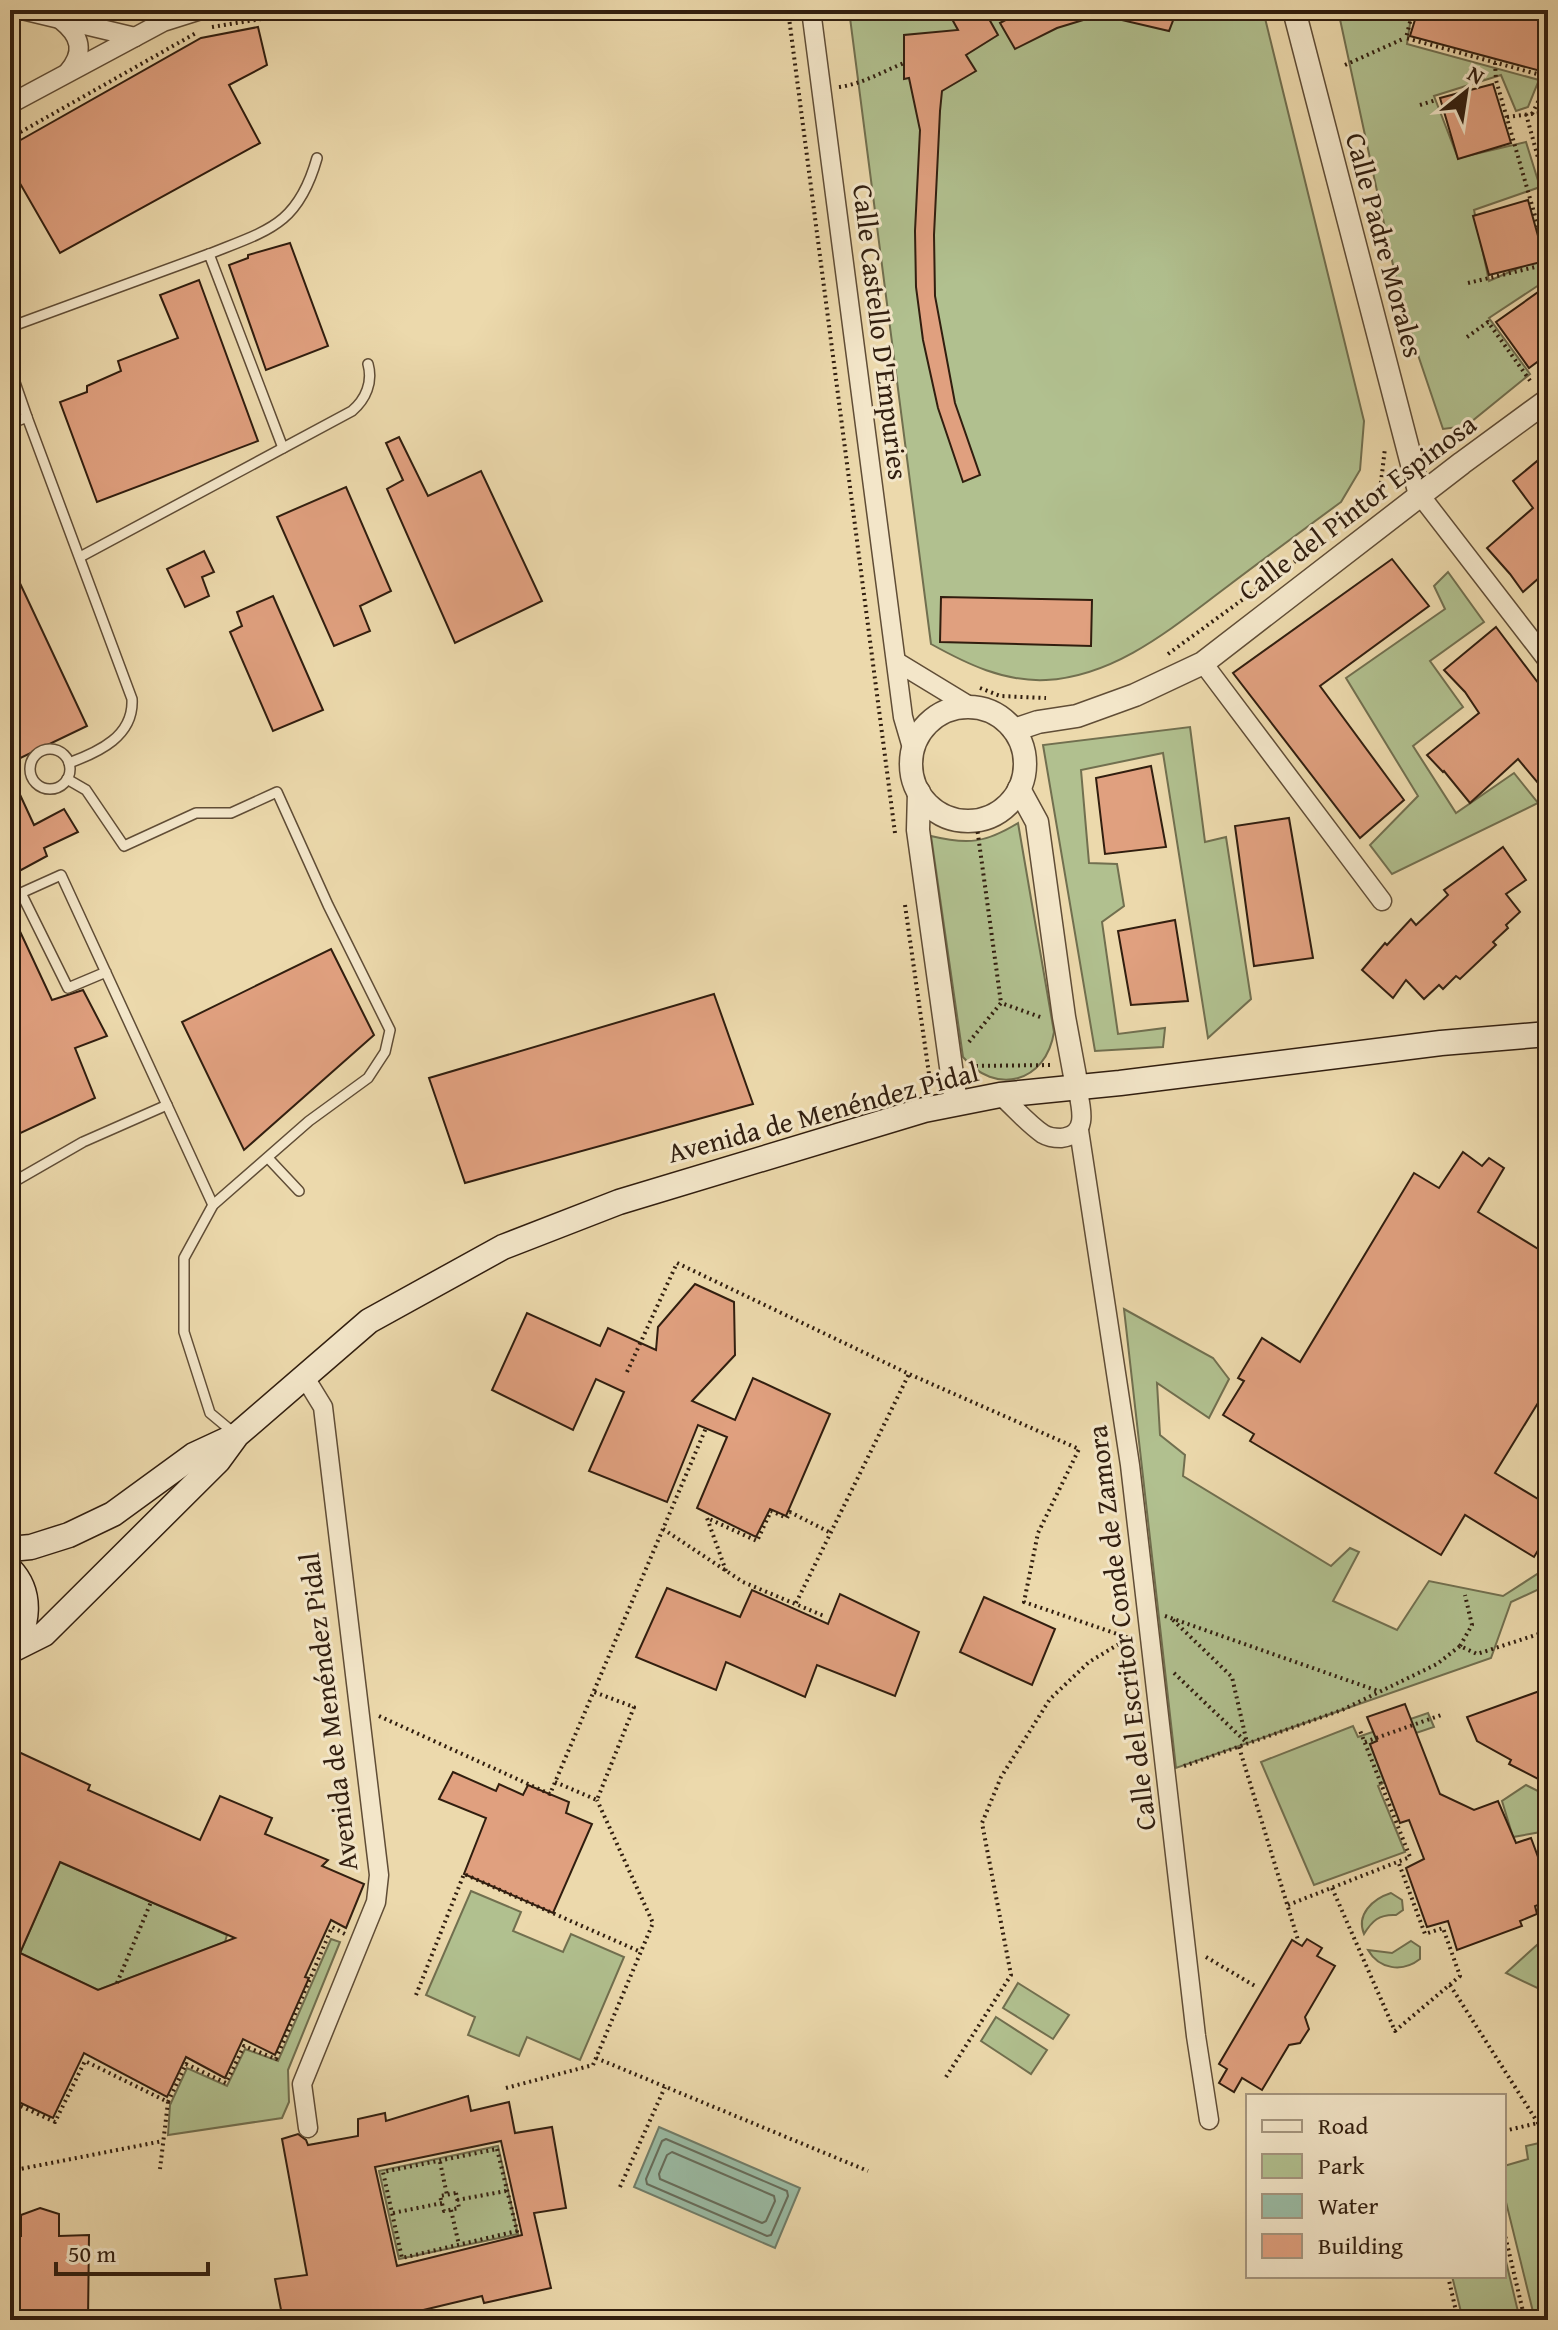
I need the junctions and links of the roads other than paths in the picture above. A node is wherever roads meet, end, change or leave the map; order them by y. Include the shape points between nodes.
1 (22, 10) edge
2 (201, 10) edge
3 (811, 10) edge
4 (1294, 10) edge
5 (59, 19) junction
6 (135, 37) junction
7 (66, 74) junction
8 (10, 104) edge
9 (317, 158) dead end
10 (209, 254) junction
11 (10, 327) edge
12 (368, 364) dead end
13 (10, 368) edge
14 (1548, 400) edge
15 (27, 417) junction
16 (10, 424) edge
17 (283, 448) junction
18 (1420, 495) junction
19 (80, 557) junction
20 (1548, 661) edge
21 (897, 662) junction
22 (1203, 663) junction
23 (971, 696) junction
24 (1014, 730) junction
25 (913, 751) junction
26 (69, 763) junction
27 (67, 779) junction
28 (1019, 789) junction
29 (919, 792) junction
30 (1382, 901) dead end
31 (106, 972) junction
32 (1548, 1034) edge
33 (1077, 1087) junction
34 (1000, 1095) junction
35 (167, 1105) junction
36 (946, 1105) junction
37 (1079, 1130) junction
38 (268, 1158) junction
39 (10, 1184) edge
40 (299, 1191) dead end
41 (213, 1205) junction
42 (304, 1376) junction
43 (237, 1435) junction
44 (10, 1549) edge
45 (10, 1569) edge
46 (11, 1651) edge
47 (1209, 2120) dead end
48 (308, 2128) dead end

1 - 5 street
2 - 6 street
3 - 21 street, Calle Castello D'Empuries
4 - 18 street, Calle Padre Morales
5 - 6 street
5 - 7 street via 80,45
6 - 7 street
7 - 8 street
9 - 10 lane via 309,186 285,219
10 - 11 lane
10 - 17 lane
12 - 17 lane via 369,381 360,405
13 - 15 lane
14 - 18 street, Calle del Pintor Espinosa
15 - 16 lane
15 - 19 lane
17 - 19 lane
18 - 20 street
18 - 22 street, Calle del Pintor Espinosa
19 - 26 lane via 130,689 133,710 112,742
21 - 23 street
21 - 25 street, Calle Castello D'Empuries
22 - 24 street, Calle del Pintor Espinosa via 1077,716
22 - 30 street
23 - 24 street
23 - 25 street via 925,726
24 - 28 street via 1025,759
25 - 29 street
26 - 27 lane
26 - 27 lane via 58,750 44,749 29,769 33,781 44,788 57,788
27 - 38 lane via 86,790 124,846 196,813 231,813 277,792 390,1030 385,1052 368,1078
28 - 29 street via 1000,811 976,820 938,812
28 - 33 street via 1037,822
29 - 36 street via 918,830 950,1051
31 - 31 lane via 61,875 21,893 68,988
31 - 35 lane
32 - 33 main road, Avenida de Menéndez Pidal
33 - 34 main road, Avenida de Menéndez Pidal
33 - 37 street, Calle del Escritor Conde de Zamora
34 - 36 main road, Avenida de Menéndez Pidal
34 - 37 street via 1044,1135 1062,1138
35 - 39 lane via 83,1142
35 - 41 lane
36 - 42 main road, Avenida de Menéndez Pidal via 619,1202 503,1247 369,1321
37 - 47 street, Calle del Escritor Conde de Zamora via 1120,1390
38 - 40 lane
38 - 41 lane
41 - 43 lane via 184,1258 184,1332 210,1413
42 - 43 main road, Avenida de Menéndez Pidal
42 - 48 street, Avenida de Menéndez Pidal via 323,1407 379,1875 376,1902 302,2084
43 - 44 main road, Avenida de Menéndez Pidal via 194,1455 113,1514 69,1535
43 - 46 main road, Avenida de Menéndez Pidal via 218,1461 44,1634
45 - 46 main road via 25,1593 27,1613

